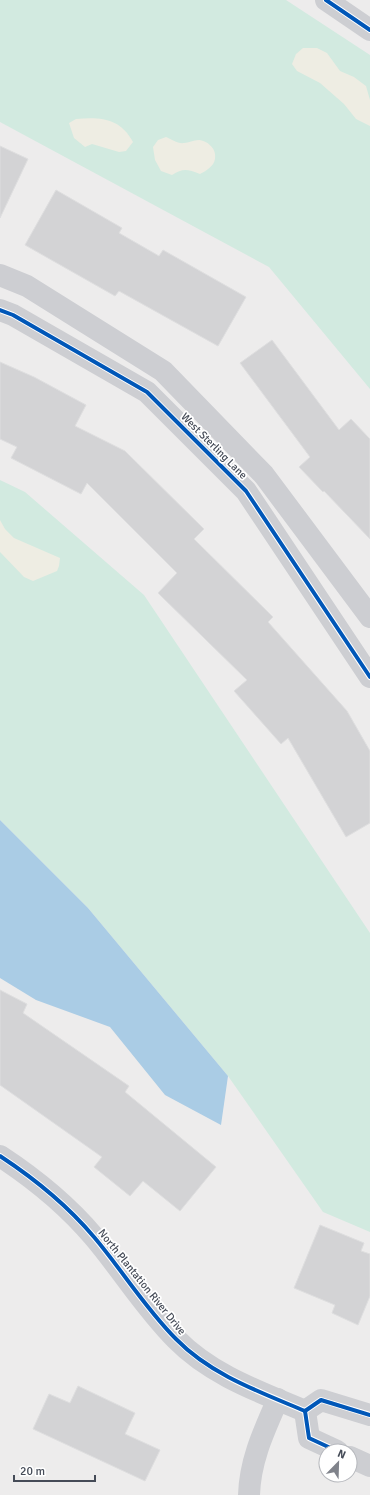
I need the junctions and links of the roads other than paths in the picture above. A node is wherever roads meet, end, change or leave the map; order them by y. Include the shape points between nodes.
1 (326, 0) edge
2 (370, 30) edge
3 (0, 275) edge
4 (0, 310) edge
5 (370, 617) edge
6 (370, 677) edge
7 (0, 1156) edge
8 (278, 1399) junction
9 (305, 1411) junction
10 (370, 1415) edge
11 (319, 1443) edge
12 (358, 1461) edge
13 (370, 1466) edge
14 (250, 1495) edge

1 - 2 street
3 - 5 street, West Sterling Lane via 27,286 163,371 264,475
4 - 6 street, West Sterling Lane via 147,392 246,491
7 - 8 street, North Plantation River Drive via 48,1191 72,1213 155,1315 176,1339 200,1360 227,1377
8 - 9 street, North Plantation River Drive
8 - 14 street via 257,1448 250,1478
9 - 10 street via 321,1400
9 - 11 street via 309,1438
12 - 13 street

